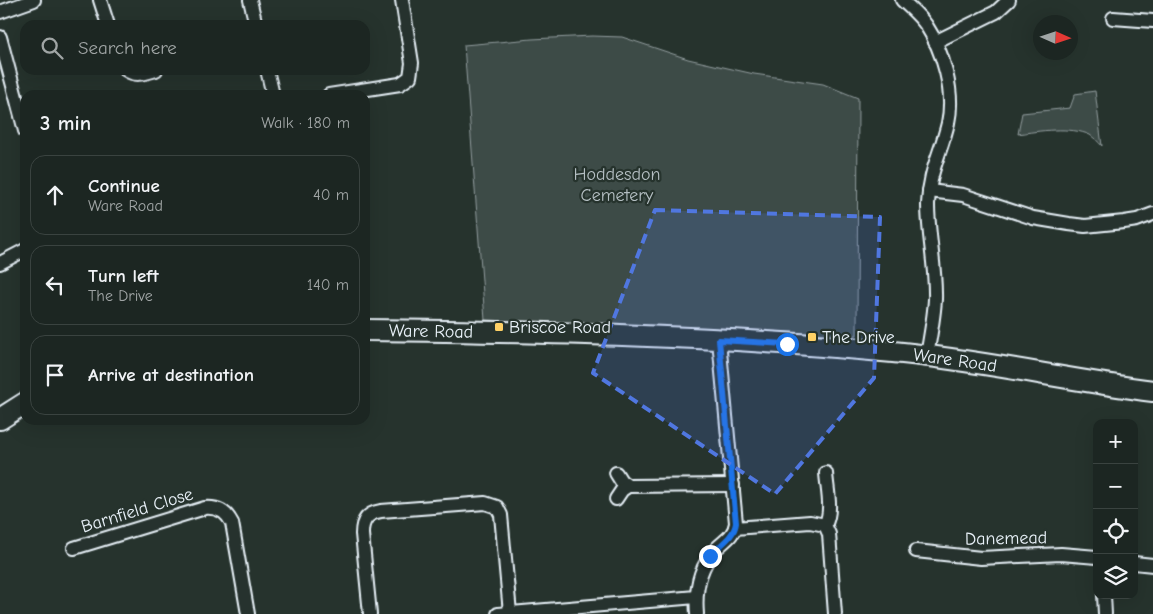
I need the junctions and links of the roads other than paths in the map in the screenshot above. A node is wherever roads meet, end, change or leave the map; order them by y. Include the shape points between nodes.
1 (34, 0) edge
2 (100, 0) edge
3 (250, 0) edge
4 (402, 0) edge
5 (902, 0) edge
6 (1009, 0) edge
7 (0, 12) edge
8 (1113, 18) dead end
9 (106, 20) edge
10 (255, 20) edge
11 (1153, 21) edge
12 (0, 37) edge
13 (935, 42) junction
14 (268, 75) edge
15 (272, 90) edge
16 (361, 90) edge
17 (20, 111) edge
18 (929, 191) junction
19 (1153, 214) edge
20 (20, 253) edge
21 (0, 263) edge
22 (370, 330) edge
23 (719, 340) junction
24 (927, 356) junction
25 (1153, 391) edge
26 (20, 407) edge
27 (0, 419) edge
28 (616, 473) dead end
29 (826, 474) dead end
30 (733, 485) junction
31 (628, 486) junction
32 (616, 500) dead end
33 (825, 525) junction
34 (735, 528) junction
35 (74, 548) dead end
36 (916, 551) dead end
37 (1093, 557) edge
38 (1138, 563) edge
39 (1153, 565) edge
40 (696, 597) junction
41 (1104, 599) edge
42 (248, 614) edge
43 (370, 614) edge
44 (504, 614) edge
45 (697, 614) edge
46 (836, 614) edge
47 (1105, 614) edge

1 - 7 street
2 - 9 street
3 - 10 street
4 - 16 street via 412,67 410,77 400,84
5 - 13 street via 920,18
6 - 13 street via 996,12
8 - 11 street
12 - 17 street
13 - 18 street via 946,72 950,112
14 - 15 street
18 - 19 street via 963,194 1033,218 1085,226 1124,222
18 - 24 street via 935,299
20 - 21 street
22 - 23 main road, Ware Road
23 - 24 main road, Ware Road
23 - 30 street
24 - 25 main road, Ware Road
26 - 27 main road
28 - 31 street
29 - 33 street via 829,514
30 - 31 street
30 - 34 street
31 - 32 street
33 - 34 street via 810,522
33 - 46 street via 829,534
34 - 40 street via 706,563
35 - 42 street, Barnfield Close via 205,508 215,508 227,515 232,523
36 - 37 street, Danemead via 981,558 1062,554
38 - 39 street
40 - 44 street
40 - 45 street
41 - 47 street
43 - 44 street via 362,534 366,517 381,511 485,503 494,505 501,515

